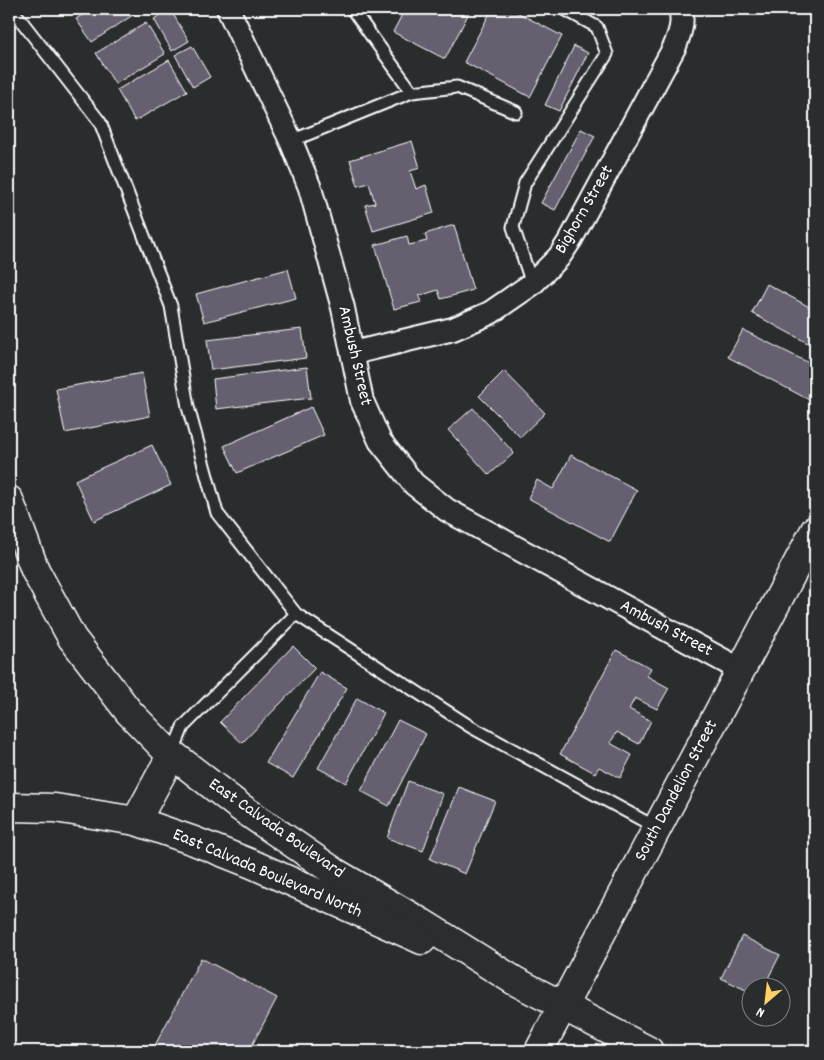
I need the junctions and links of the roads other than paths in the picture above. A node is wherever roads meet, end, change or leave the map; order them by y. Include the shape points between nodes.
1 (12, 9) edge
2 (352, 9) edge
3 (564, 9) edge
4 (680, 9) edge
5 (234, 10) edge
6 (412, 92) junction
7 (516, 112) dead end
8 (291, 141) junction
9 (532, 284) junction
10 (353, 353) junction
11 (9, 500) edge
12 (815, 530) edge
13 (296, 614) junction
14 (741, 670) junction
15 (172, 754) junction
16 (9, 807) edge
17 (136, 821) junction
18 (657, 828) junction
19 (515, 981) junction
20 (563, 1005) junction
21 (539, 1051) edge
22 (649, 1051) edge

1 - 13 lane via 100,122 171,306 188,407 217,512
2 - 6 lane
3 - 9 lane via 597,27 607,54 525,182 513,226
4 - 9 street, Bighorn Street via 682,26 676,46 571,239
5 - 8 street, Ambush Street
6 - 7 lane via 457,87
6 - 8 lane
8 - 10 street, Ambush Street via 310,188
9 - 10 street, Bighorn Street via 490,313 454,329
10 - 14 street, Ambush Street via 362,401 380,441 414,484 455,515
11 - 15 main road, East Calvada Boulevard via 35,570 72,638 129,712
12 - 14 main road, South Dandelion Street
13 - 15 lane via 183,727
13 - 18 lane via 471,727
14 - 18 main road, South Dandelion Street
15 - 17 main road
15 - 19 main road, East Calvada Boulevard via 336,873
16 - 17 main road, East Calvada Boulevard North via 55,808
17 - 19 main road, East Calvada Boulevard North via 252,864
18 - 20 main road, South Dandelion Street
19 - 20 main road, East Calvada Boulevard
20 - 21 main road, South Dandelion Street
20 - 22 main road, East Calvada Boulevard

